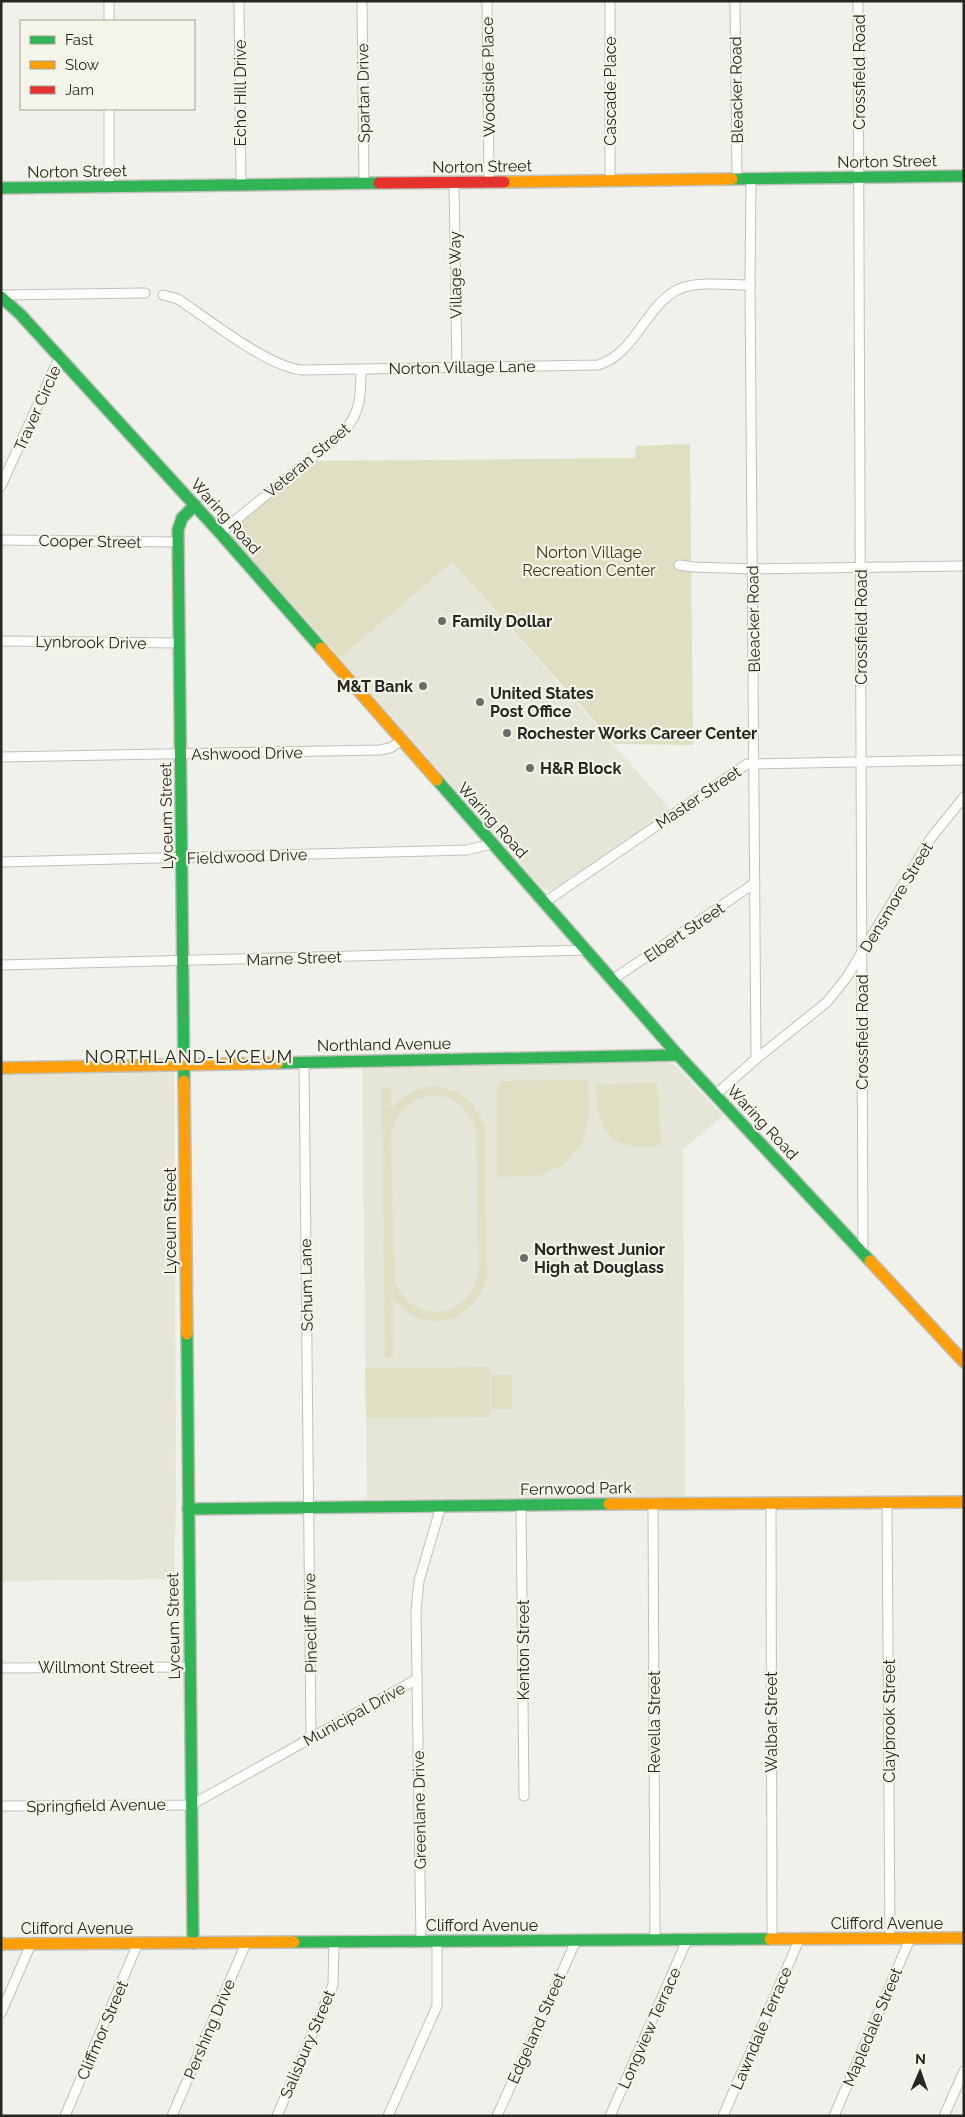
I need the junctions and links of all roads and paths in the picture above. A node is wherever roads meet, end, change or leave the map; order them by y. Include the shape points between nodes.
1 (109, 1) edge
2 (239, 1) edge
3 (362, 1) edge
4 (487, 1) edge
5 (610, 1) edge
6 (735, 1) edge
7 (858, 1) edge
8 (109, 20) edge
9 (109, 110) edge
10 (964, 176) edge
11 (860, 178) junction
12 (737, 179) junction
13 (751, 179) junction
14 (610, 180) junction
15 (489, 182) junction
16 (454, 183) junction
17 (364, 184) junction
18 (241, 185) junction
19 (109, 187) junction
20 (1, 188) edge
21 (750, 285) junction
22 (145, 293) dead end
23 (163, 295) dead end
24 (1, 296) edge
25 (59, 358) junction
26 (457, 368) junction
27 (361, 369) junction
28 (5, 466) edge
29 (1, 486) edge
30 (195, 504) junction
31 (220, 532) junction
32 (1, 540) edge
33 (179, 542) junction
34 (679, 565) dead end
35 (860, 566) junction
36 (964, 566) edge
37 (752, 569) junction
38 (1, 641) edge
39 (180, 643) junction
40 (401, 741) junction
41 (181, 755) junction
42 (1, 758) edge
43 (964, 760) edge
44 (862, 762) junction
45 (754, 764) junction
46 (964, 797) edge
47 (492, 844) junction
48 (183, 858) junction
49 (1, 862) edge
50 (756, 883) junction
51 (545, 902) junction
52 (587, 950) junction
53 (862, 952) junction
54 (183, 961) junction
55 (1, 965) edge
56 (612, 980) junction
57 (678, 1055) junction
58 (756, 1058) junction
59 (304, 1062) junction
60 (184, 1064) junction
61 (1, 1068) edge
62 (715, 1094) junction
63 (863, 1253) junction
64 (964, 1362) edge
65 (888, 1502) junction
66 (964, 1502) edge
67 (653, 1503) junction
68 (771, 1504) junction
69 (521, 1505) junction
70 (441, 1506) junction
71 (308, 1508) junction
72 (188, 1509) junction
73 (190, 1666) junction
74 (1, 1668) edge
75 (417, 1679) junction
76 (311, 1738) junction
77 (524, 1796) dead end
78 (191, 1805) junction
79 (1, 1806) edge
80 (964, 1938) edge
81 (890, 1939) junction
82 (910, 1939) junction
83 (654, 1940) junction
84 (687, 1940) junction
85 (772, 1940) junction
86 (799, 1940) junction
87 (576, 1941) junction
88 (334, 1942) junction
89 (421, 1942) junction
90 (437, 1942) junction
91 (193, 1943) junction
92 (246, 1943) junction
93 (1, 1944) edge
94 (31, 1944) junction
95 (138, 1944) junction
96 (1, 2013) edge
97 (964, 2071) edge
98 (65, 2116) edge
99 (172, 2116) edge
100 (277, 2116) edge
101 (388, 2116) edge
102 (497, 2116) edge
103 (610, 2116) edge
104 (723, 2116) edge
105 (834, 2116) edge
106 (944, 2116) edge

1 - 8 street
2 - 18 street, Echo Hill Drive
3 - 17 street, Spartan Drive
4 - 15 street, Woodside Place
5 - 14 street, Cascade Place
6 - 12 street, Bleacker Road
7 - 11 street, Crossfield Road
9 - 19 street
10 - 11 street, Norton Street
11 - 13 street, Norton Street
11 - 35 street, Crossfield Road
12 - 13 street, Norton Street
12 - 14 street, Norton Street
13 - 21 street, Bleacker Road
14 - 15 street, Norton Street
15 - 16 street, Norton Street
16 - 17 street, Norton Street
16 - 26 street, Village Way
17 - 18 street, Norton Street
18 - 19 street, Norton Street
19 - 20 street, Norton Street
21 - 26 street, Norton Village Lane via 689,286 675,292 662,302 621,352 598,365
21 - 37 street, Bleacker Road
22 - 24 street
23 - 27 street, Norton Village Lane via 178,298 284,366 302,370
24 - 25 street, Waring Road
25 - 28 street, Traver Circle
25 - 30 street, Waring Road
26 - 27 street, Norton Village Lane
27 - 31 street, Veteran Street via 359,405 351,424
28 - 29 street, Traver Circle
30 - 31 street, Waring Road
30 - 33 street, Lyceum Street via 182,518
31 - 40 street, Waring Road
32 - 33 street, Cooper Street
33 - 39 street, Lyceum Street
34 - 37 street
35 - 36 street
35 - 37 street
35 - 44 street, Crossfield Road
37 - 45 street, Bleacker Road
38 - 39 street, Lynbrook Drive
39 - 41 street, Lyceum Street
40 - 41 street, Ashwood Drive via 379,750
40 - 47 street, Waring Road
41 - 42 street, Ashwood Drive
41 - 48 street, Lyceum Street
43 - 44 street, Master Street
44 - 45 street, Master Street
44 - 53 street, Crossfield Road
45 - 50 street, Bleacker Road
45 - 51 street, Master Street via 745,766
46 - 53 street, Densmore Street via 931,838
47 - 48 street, Fieldwood Drive via 467,850
47 - 51 street, Waring Road
48 - 49 street, Fieldwood Drive
48 - 54 street, Lyceum Street
50 - 56 street, Elbert Street
50 - 58 street, Bleacker Road
51 - 52 street, Waring Road
52 - 54 street, Marne Street
52 - 56 street, Waring Road
53 - 58 street, Densmore Street via 828,1002
53 - 63 street, Crossfield Road
54 - 55 street, Marne Street
54 - 60 street, Lyceum Street
56 - 57 street, Waring Road
57 - 59 street, Northland Avenue
57 - 62 street, Waring Road
58 - 62 street, Densmore Street
59 - 60 street, Northland Avenue
59 - 71 street, Schum Lane
60 - 61 street, Northland Avenue
60 - 72 street, Lyceum Street
62 - 63 street, Waring Road
63 - 64 street, Waring Road
65 - 66 street, Fernwood Park
65 - 68 street, Fernwood Park
65 - 81 street, Claybrook Street
67 - 68 street, Fernwood Park
67 - 69 street, Fernwood Park
67 - 83 street, Revella Street
68 - 85 street, Walbar Street
69 - 70 street, Fernwood Park
69 - 77 street, Kenton Street
70 - 71 street, Fernwood Park
70 - 75 street, Municipal Drive via 419,1581
71 - 72 street, Fernwood Park
71 - 76 street, Pinecliff Drive
72 - 73 street, Lyceum Street
73 - 74 street, Willmont Street
73 - 78 street, Lyceum Street
75 - 76 street, Municipal Drive
75 - 89 street, Greenlane Drive
76 - 78 street, Municipal Drive
78 - 79 street, Springfield Avenue
78 - 91 street, Lyceum Street
80 - 82 street, Clifford Avenue
81 - 82 street, Clifford Avenue
81 - 86 street, Clifford Avenue
82 - 105 street, Mapledale Street
83 - 84 street, Clifford Avenue
83 - 87 street, Clifford Avenue
84 - 85 street, Clifford Avenue
84 - 103 street, Longview Terrace
85 - 86 street, Clifford Avenue
86 - 104 street, Lawndale Terrace
87 - 90 street, Clifford Avenue
87 - 102 street, Edgeland Street
88 - 89 street, Clifford Avenue
88 - 92 street, Clifford Avenue
88 - 100 street, Salisbury Street via 333,1985
89 - 90 street, Clifford Avenue
90 - 101 street via 437,2006
91 - 92 street, Clifford Avenue
91 - 95 street, Clifford Avenue
92 - 99 street, Pershing Drive
93 - 94 street, Clifford Avenue
94 - 95 street, Clifford Avenue
94 - 96 street
95 - 98 street, Cliffmor Street
97 - 106 street

